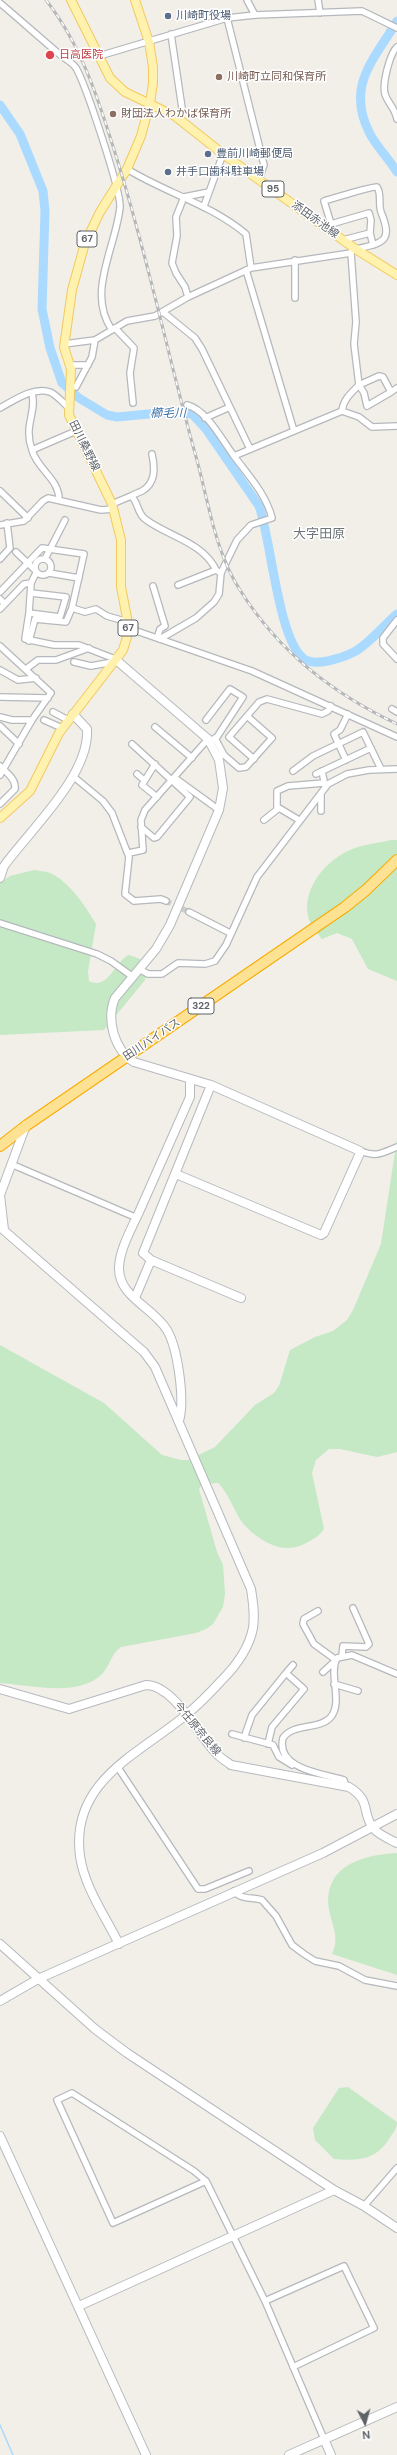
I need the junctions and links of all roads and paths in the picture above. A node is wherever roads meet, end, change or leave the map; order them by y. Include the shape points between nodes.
1 (70, 0) edge
2 (135, 0) edge
3 (247, 0) edge
4 (318, 0) edge
5 (0, 3) edge
6 (320, 13) junction
7 (255, 15) junction
8 (227, 18) junction
9 (397, 28) edge
10 (171, 34) junction
11 (149, 42) junction
12 (397, 47) edge
13 (98, 56) junction
14 (150, 103) junction
15 (179, 118) junction
16 (397, 119) edge
17 (224, 154) junction
18 (127, 169) junction
19 (259, 179) junction
20 (116, 188) junction
21 (209, 192) junction
22 (184, 197) junction
23 (204, 206) junction
24 (330, 227) junction
25 (370, 233) junction
26 (343, 240) junction
27 (373, 245) junction
28 (353, 250) junction
29 (295, 260) junction
30 (249, 269) junction
31 (397, 274) edge
32 (188, 297) junction
33 (295, 298) dead end
34 (163, 312) junction
35 (114, 329) junction
36 (95, 340) junction
37 (64, 344) junction
38 (70, 365) junction
39 (88, 365) junction
40 (359, 385) junction
41 (74, 387) junction
42 (397, 388) edge
43 (391, 392) junction
44 (32, 393) junction
45 (133, 403) dead end
46 (69, 405) junction
47 (186, 405) dead end
48 (230, 407) junction
49 (0, 408) edge
50 (342, 411) junction
51 (205, 418) junction
52 (397, 426) edge
53 (76, 431) junction
54 (294, 431) junction
55 (250, 449) junction
56 (32, 450) junction
57 (152, 454) dead end
58 (234, 456) junction
59 (0, 491) edge
60 (130, 496) junction
61 (59, 499) junction
62 (113, 507) junction
63 (28, 518) junction
64 (65, 520) dead end
65 (8, 523) junction
66 (0, 524) edge
67 (51, 549) junction
68 (16, 552) dead end
69 (0, 559) edge
70 (45, 559) junction
71 (27, 563) junction
72 (218, 571) junction
73 (36, 572) junction
74 (49, 573) junction
75 (79, 578) junction
76 (31, 583) junction
77 (178, 585) dead end
78 (154, 586) dead end
79 (0, 592) edge
80 (31, 592) junction
81 (0, 599) edge
82 (5, 604) junction
83 (72, 608) junction
84 (0, 609) edge
85 (29, 613) junction
86 (397, 620) edge
87 (128, 625) junction
88 (158, 638) junction
89 (29, 641) junction
90 (0, 646) edge
91 (89, 648) junction
92 (397, 659) edge
93 (114, 661) junction
94 (74, 662) dead end
95 (26, 669) junction
96 (0, 670) edge
97 (36, 678) junction
98 (0, 697) edge
99 (48, 698) junction
100 (332, 706) junction
101 (53, 712) dead end
102 (348, 714) junction
103 (247, 716) junction
104 (0, 717) edge
105 (71, 717) junction
106 (32, 720) junction
107 (44, 720) dead end
108 (206, 720) dead end
109 (360, 720) junction
110 (0, 726) edge
111 (155, 727) dead end
112 (62, 728) junction
113 (363, 732) junction
114 (397, 737) edge
115 (211, 739) junction
116 (19, 744) junction
117 (132, 744) dead end
118 (338, 744) junction
119 (371, 748) junction
120 (221, 755) junction
121 (192, 758) junction
122 (254, 759) junction
123 (346, 760) junction
124 (155, 764) junction
125 (2, 768) edge
126 (381, 769) junction
127 (397, 769) edge
128 (293, 771) dead end
129 (322, 771) junction
130 (137, 774) dead end
131 (316, 774) dead end
132 (0, 775) edge
133 (74, 777) junction
134 (174, 779) junction
135 (144, 780) junction
136 (325, 785) junction
137 (321, 793) junction
138 (157, 797) junction
139 (0, 804) edge
140 (277, 809) junction
141 (219, 810) junction
142 (321, 812) dead end
143 (0, 818) edge
144 (264, 820) dead end
145 (299, 820) junction
146 (141, 828) junction
147 (128, 853) junction
148 (397, 860) edge
149 (0, 878) edge
150 (166, 902) tunnel mouth
151 (189, 912) tunnel mouth
152 (0, 923) edge
153 (230, 934) junction
154 (139, 969) junction
155 (133, 977) junction
156 (127, 1057) junction
157 (190, 1080) junction
158 (211, 1085) junction
159 (27, 1124) junction
160 (0, 1146) edge
161 (397, 1147) edge
162 (360, 1151) junction
163 (11, 1164) junction
164 (176, 1174) junction
165 (137, 1218) junction
166 (2, 1229) edge
167 (151, 1260) junction
168 (135, 1298) junction
169 (241, 1298) dead end
170 (178, 1421) junction
171 (353, 1608) dead end
172 (318, 1611) dead end
173 (342, 1655) junction
174 (335, 1661) junction
175 (293, 1665) dead end
176 (323, 1672) dead end
177 (286, 1673) junction
178 (397, 1674) edge
179 (334, 1684) junction
180 (0, 1689) edge
181 (358, 1691) dead end
182 (186, 1715) junction
183 (232, 1734) dead end
184 (244, 1738) junction
185 (268, 1744) junction
186 (294, 1764) junction
187 (117, 1766) junction
188 (346, 1786) junction
189 (397, 1814) edge
190 (373, 1827) junction
191 (397, 1843) edge
192 (249, 1871) dead end
193 (234, 1891) junction
194 (0, 1944) edge
195 (118, 1944) junction
196 (38, 1979) junction
197 (397, 1986) edge
198 (0, 2001) edge
199 (0, 2136) edge
200 (397, 2168) edge
201 (206, 2181) junction
202 (334, 2190) junction
203 (364, 2206) junction
204 (397, 2228) edge
205 (233, 2236) junction
206 (265, 2301) junction
207 (79, 2306) junction
208 (293, 2367) junction
209 (397, 2407) edge
210 (324, 2439) junction
211 (146, 2455) edge
212 (289, 2455) edge
213 (331, 2455) edge

1 - 13 main road, 添田赤池線 / 95
2 - 11 main road, 田川桑野線 / 67
3 - 7 street
4 - 6 street
5 - 20 street via 76,68 94,112
6 - 7 street
6 - 9 street via 362,11
7 - 8 street
8 - 10 street
8 - 19 street via 264,165
10 - 11 street
10 - 15 street via 182,108
11 - 13 street
11 - 14 main road, 田川桑野線 / 67 via 153,83
12 - 16 street via 389,60 384,88
13 - 14 main road, 添田赤池線 / 95 via 110,78 125,92
14 - 15 main road, 添田赤池線 / 95
14 - 18 main road, 田川桑野線 / 67 via 141,136
15 - 17 main road, 添田赤池線 / 95
17 - 19 main road, 添田赤池線 / 95
17 - 21 street
18 - 20 main road, 田川桑野線 / 67
18 - 22 street via 163,186 177,196
19 - 24 main road, 添田赤池線 / 95
20 - 35 street via 120,205 109,258 103,272 101,305 102,313
20 - 37 main road, 田川桑野線 / 67 via 100,212 85,243 72,290
21 - 22 street
21 - 23 street
22 - 23 street
22 - 32 street via 176,217 177,236 172,263
23 - 30 street via 232,222 246,234
24 - 25 street via 369,213
24 - 26 main road, 添田赤池線 / 95
24 - 27 street via 324,201 371,186 377,187 387,230 382,242
25 - 26 street
25 - 27 street
26 - 28 main road, 添田赤池線 / 95
27 - 28 street
28 - 29 street
28 - 31 main road, 添田赤池線 / 95
28 - 40 street via 356,322 354,344
29 - 30 street
29 - 33 street
30 - 32 street
30 - 54 street
32 - 34 street
34 - 35 street via 126,321
34 - 48 street via 195,338
35 - 36 street
35 - 45 street via 134,348 130,372
36 - 37 street
36 - 39 street
37 - 38 main road, 田川桑野線 / 67
38 - 39 street
38 - 41 main road, 田川桑野線 / 67
39 - 41 street
40 - 43 street via 378,376 383,377
40 - 43 street via 364,393 366,406
40 - 50 street via 343,404
41 - 46 main road, 田川桑野線 / 67
42 - 43 street
44 - 46 street via 50,392
44 - 49 street
44 - 56 street via 34,405 30,413 27,434
46 - 53 main road, 田川桑野線 / 67 via 69,415
47 - 51 street via 196,409
48 - 51 street
48 - 55 street
50 - 52 street via 359,417 372,427
50 - 54 street
51 - 58 street
53 - 56 street
53 - 62 main road, 田川桑野線 / 67
54 - 55 street
55 - 58 street
56 - 61 street via 39,466 58,488
57 - 60 street via 155,470 153,477 144,490
58 - 72 street via 258,487 272,518 251,525 237,540
59 - 63 street
60 - 62 street
60 - 72 street via 134,499 142,518 206,555
61 - 62 street via 101,510
61 - 63 street via 48,498 43,501
62 - 87 main road, 田川桑野線 / 67 via 121,540 121,587
63 - 65 street
64 - 67 street
65 - 66 street
65 - 69 street via 10,548
67 - 70 street
67 - 71 street via 42,548
67 - 75 street via 84,554
68 - 71 street
70 - 73 street via 37,560 34,565
70 - 74 street via 51,565
71 - 73 street
71 - 79 street
72 - 77 street
72 - 88 street via 219,594 214,602 196,618
73 - 74 street via 44,575
73 - 76 street
74 - 75 street
75 - 83 street
76 - 80 street
76 - 82 street via 24,584
78 - 88 street via 165,626 160,629
80 - 85 street
80 - 85 street via 66,597 60,617
81 - 82 street
82 - 84 street
83 - 87 street via 85,612 96,609
83 - 89 street via 64,623 35,619
85 - 89 street via 25,639
86 - 92 street via 383,638 383,644
87 - 88 street
87 - 93 main road, 田川桑野線 / 67 via 122,650
88 - 100 street via 252,671
89 - 91 street
90 - 95 street
91 - 93 street
91 - 95 street via 56,660 38,660
93 - 94 street via 91,666
93 - 105 main road, 田川桑野線 / 67
93 - 115 street
95 - 97 street
96 - 97 street via 18,680
97 - 99 street via 51,694
98 - 99 street
99 - 106 street
100 - 102 street
100 - 103 street via 326,713 318,713 267,699 259,702
101 - 105 street
102 - 109 street
102 - 118 street via 340,730 334,734
103 - 122 street via 229,737
103 - 122 street via 272,738
104 - 106 street
105 - 112 main road, 田川桑野線 / 67
105 - 133 street via 84,724 88,735
106 - 116 street
107 - 112 street
108 - 115 street via 230,689 243,697
109 - 113 street
109 - 114 street
110 - 116 street
111 - 121 street
112 - 143 main road, 田川桑野線 / 67 via 30,791
113 - 118 street
113 - 119 street
115 - 120 street
115 - 121 street
116 - 125 street
117 - 124 street
118 - 123 street
118 - 128 street via 313,756
119 - 123 street
119 - 126 street
120 - 122 street via 242,768
120 - 141 street via 223,788
121 - 134 street
123 - 129 street
124 - 134 street
124 - 135 street
125 - 132 street
125 - 139 street via 14,780 16,789
126 - 127 street
126 - 136 street via 347,774
129 - 131 street
129 - 136 street
130 - 135 street
133 - 147 street via 103,801 112,813
133 - 149 street via 4,866
134 - 138 street
134 - 141 street
134 - 146 street via 190,797 157,837 154,838
135 - 138 street via 142,785
136 - 137 street
136 - 140 street via 288,786 277,790
137 - 142 street
137 - 145 street
138 - 146 street via 145,810
140 - 144 street
140 - 145 street
141 - 154 street via 170,925 156,949
145 - 153 street via 258,877
146 - 147 street via 143,850
147 - 150 street via 130,864 125,894 128,899 161,899
148 - 156 highway, 田川バイパス / 322 via 345,907
151 - 153 street
152 - 155 street via 97,954
153 - 154 street via 221,954 210,963 183,962 162,974 148,974
154 - 155 street
155 - 156 street via 115,998 110,1020
156 - 157 street via 134,1062
156 - 159 highway, 田川バイパス / 322
157 - 158 street
157 - 165 street via 190,1097
158 - 162 street
158 - 164 street
159 - 160 highway, 田川バイパス / 322
159 - 163 street
161 - 162 street via 373,1156
162 - 164 street via 360,1158 324,1234 321,1235
163 - 165 street
163 - 166 street via 0,1195
164 - 167 street via 143,1253
165 - 168 street via 121,1255 119,1267 120,1279 125,1290
166 - 170 street via 144,1352 155,1367
167 - 168 street
167 - 169 street
168 - 170 street via 166,1330 171,1340 182,1394 182,1410
170 - 182 street via 241,1564 251,1589 254,1611 253,1629 247,1648 236,1666
171 - 173 street via 369,1644 366,1647 343,1646
172 - 174 street via 304,1619 303,1624 314,1644
173 - 174 street
173 - 178 street via 352,1655
174 - 176 street
174 - 179 street
175 - 177 street
177 - 184 street via 252,1715
177 - 185 street via 304,1689 272,1727
179 - 181 street
179 - 186 street via 336,1702 330,1718 292,1731 283,1738 283,1753
180 - 182 street, 今任原奈良線 via 69,1709 146,1685 154,1685
182 - 187 street
182 - 188 street, 今任原奈良線 via 216,1754 231,1764
183 - 184 street
184 - 185 street
185 - 186 street via 273,1745 278,1757 290,1766
186 - 188 street via 344,1780
187 - 192 street via 198,1888 205,1889
187 - 195 street via 96,1787 85,1808 80,1831 80,1849 84,1873
188 - 190 street, 今任原奈良線 via 359,1793
189 - 190 street
190 - 191 street
190 - 193 street via 323,1853
193 - 195 street
193 - 197 street via 238,1896 262,1900 276,1916 292,1945 315,1961 327,1962 365,1980
194 - 196 street
195 - 196 street
196 - 198 street
196 - 202 street via 95,2029 127,2053
199 - 207 street
200 - 203 street
201 - 201 street via 72,2093 57,2100 113,2223
201 - 205 street
202 - 203 street
202 - 205 street
203 - 204 street
205 - 206 street
205 - 207 street
206 - 208 street
206 - 208 street via 344,2266 374,2328
207 - 211 street
208 - 210 street
209 - 210 street
210 - 212 street
210 - 213 street

